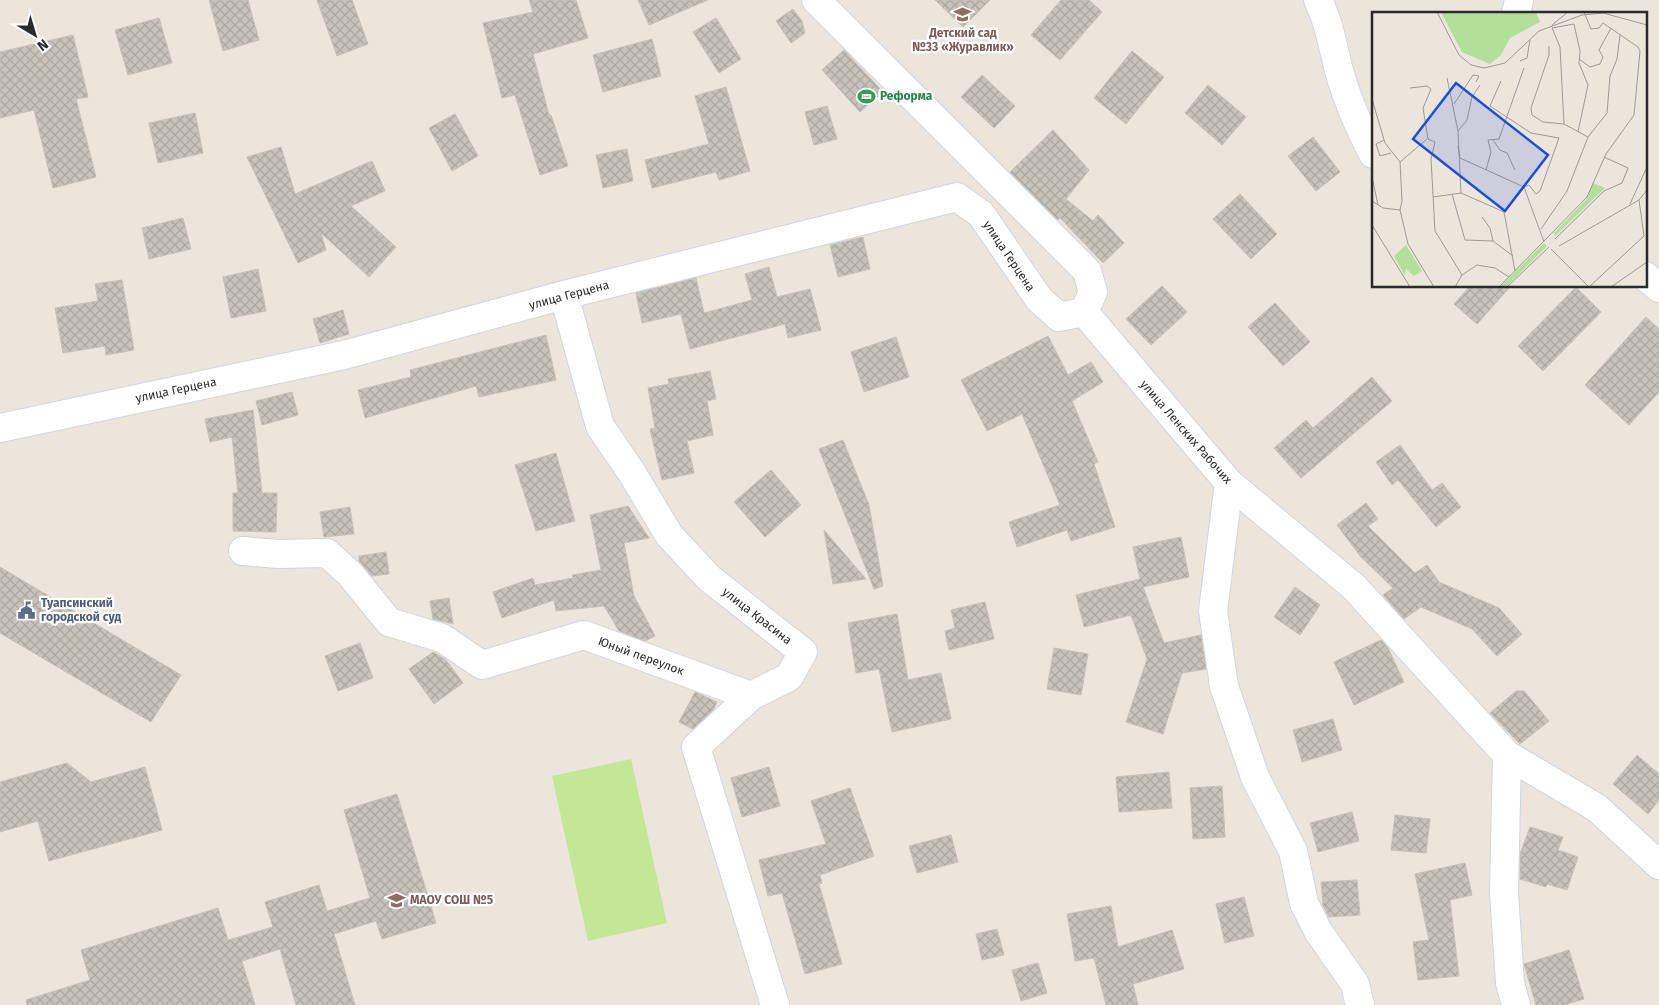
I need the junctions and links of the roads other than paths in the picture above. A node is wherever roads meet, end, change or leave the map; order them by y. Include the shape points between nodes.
1 (816, 0) edge
2 (1318, 0) edge
3 (1372, 152) edge
4 (1646, 277) edge
5 (1659, 288) edge
6 (564, 296) junction
7 (1084, 312) junction
8 (0, 428) edge
9 (1229, 483) junction
10 (243, 551) dead end
11 (752, 696) junction
12 (1507, 755) junction
13 (1659, 865) edge
14 (775, 1005) edge
15 (1360, 1005) edge
16 (1516, 1005) edge

1 - 7 street via 1087,271 1093,292
2 - 3 street via 1328,18 1339,68 1360,130
4 - 5 street
6 - 7 street, улица Герцена via 957,197 981,214 1039,299 1059,317
6 - 8 street, улица Герцена via 344,355
6 - 11 street, улица Красина via 600,426 668,535 709,578 803,652 789,677
7 - 9 street, улица Ленских Рабочих
9 - 12 street, улица Ленских Рабочих via 1354,586
9 - 15 street via 1213,611 1224,686 1255,777 1293,850 1304,904 1355,984
10 - 11 street, Юный переулок via 327,553 350,574 389,622 442,638 482,665 584,635
11 - 14 street, улица Красина via 696,747
12 - 13 street, улица Ленских Рабочих via 1597,808
12 - 16 street via 1504,893 1510,983

